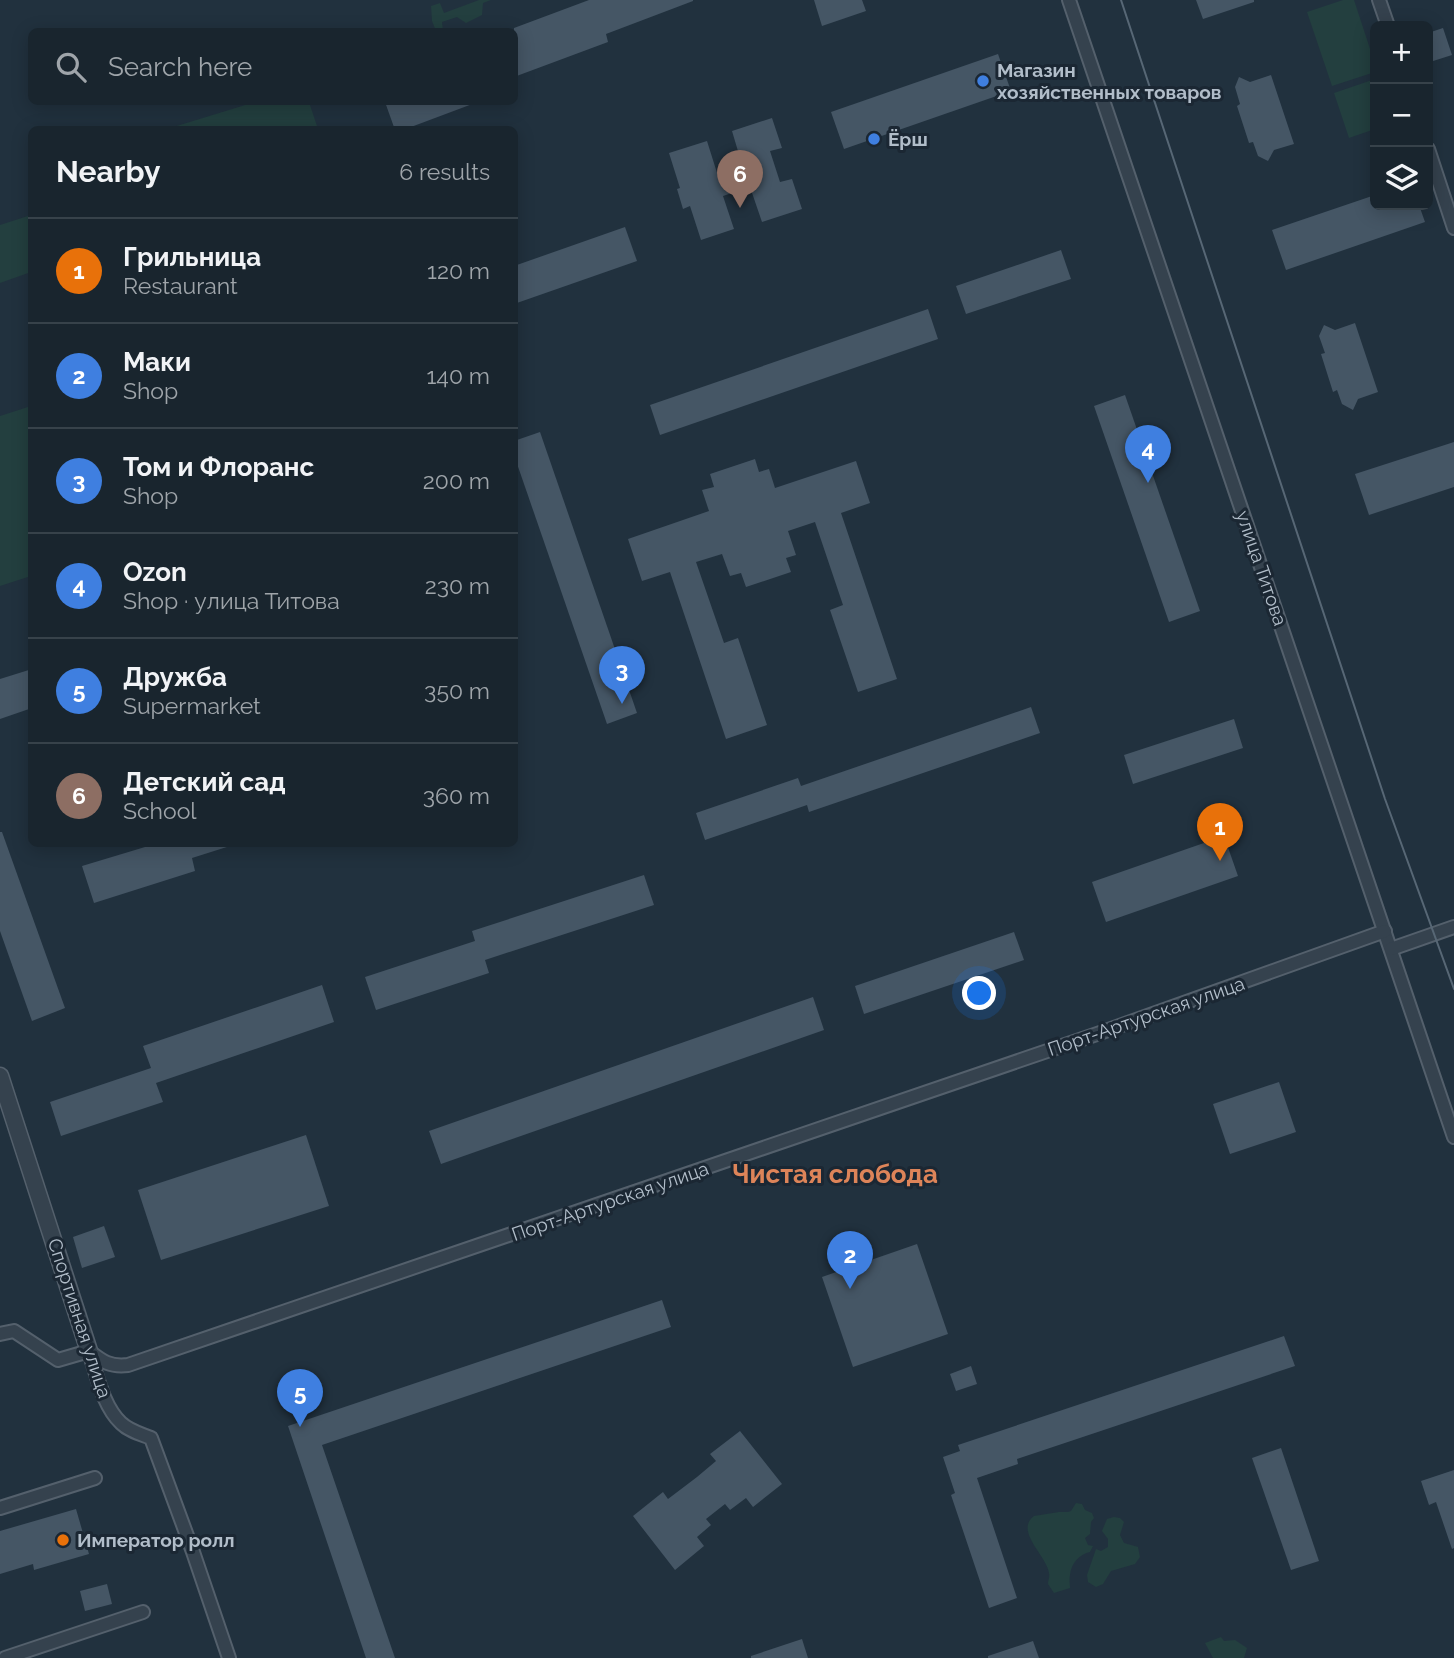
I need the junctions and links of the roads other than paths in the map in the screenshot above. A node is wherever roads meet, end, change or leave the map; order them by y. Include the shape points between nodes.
1 (1069, 0) edge
2 (1380, 0) edge
3 (1386, 21) edge
4 (1433, 164) edge
5 (1454, 228) edge
6 (1454, 927) edge
7 (1385, 931) junction
8 (1391, 949) junction
9 (0, 1076) edge
10 (1454, 1137) edge
11 (0, 1335) edge
12 (89, 1351) junction
13 (95, 1478) dead end
14 (0, 1508) edge
15 (143, 1612) dead end
16 (5, 1658) edge
17 (229, 1658) edge

1 - 7 street, улица Титова
2 - 3 street
4 - 5 street
6 - 8 street
7 - 8 street, улица Титова
7 - 12 street, Порт-Артурская улица via 128,1365 102,1361
8 - 10 street, улица Титова
9 - 12 street, Спортивная улица
11 - 12 street via 14,1331 58,1360
12 - 17 street, Спортивная улица via 107,1404 121,1423 151,1438
13 - 14 street
15 - 16 street

